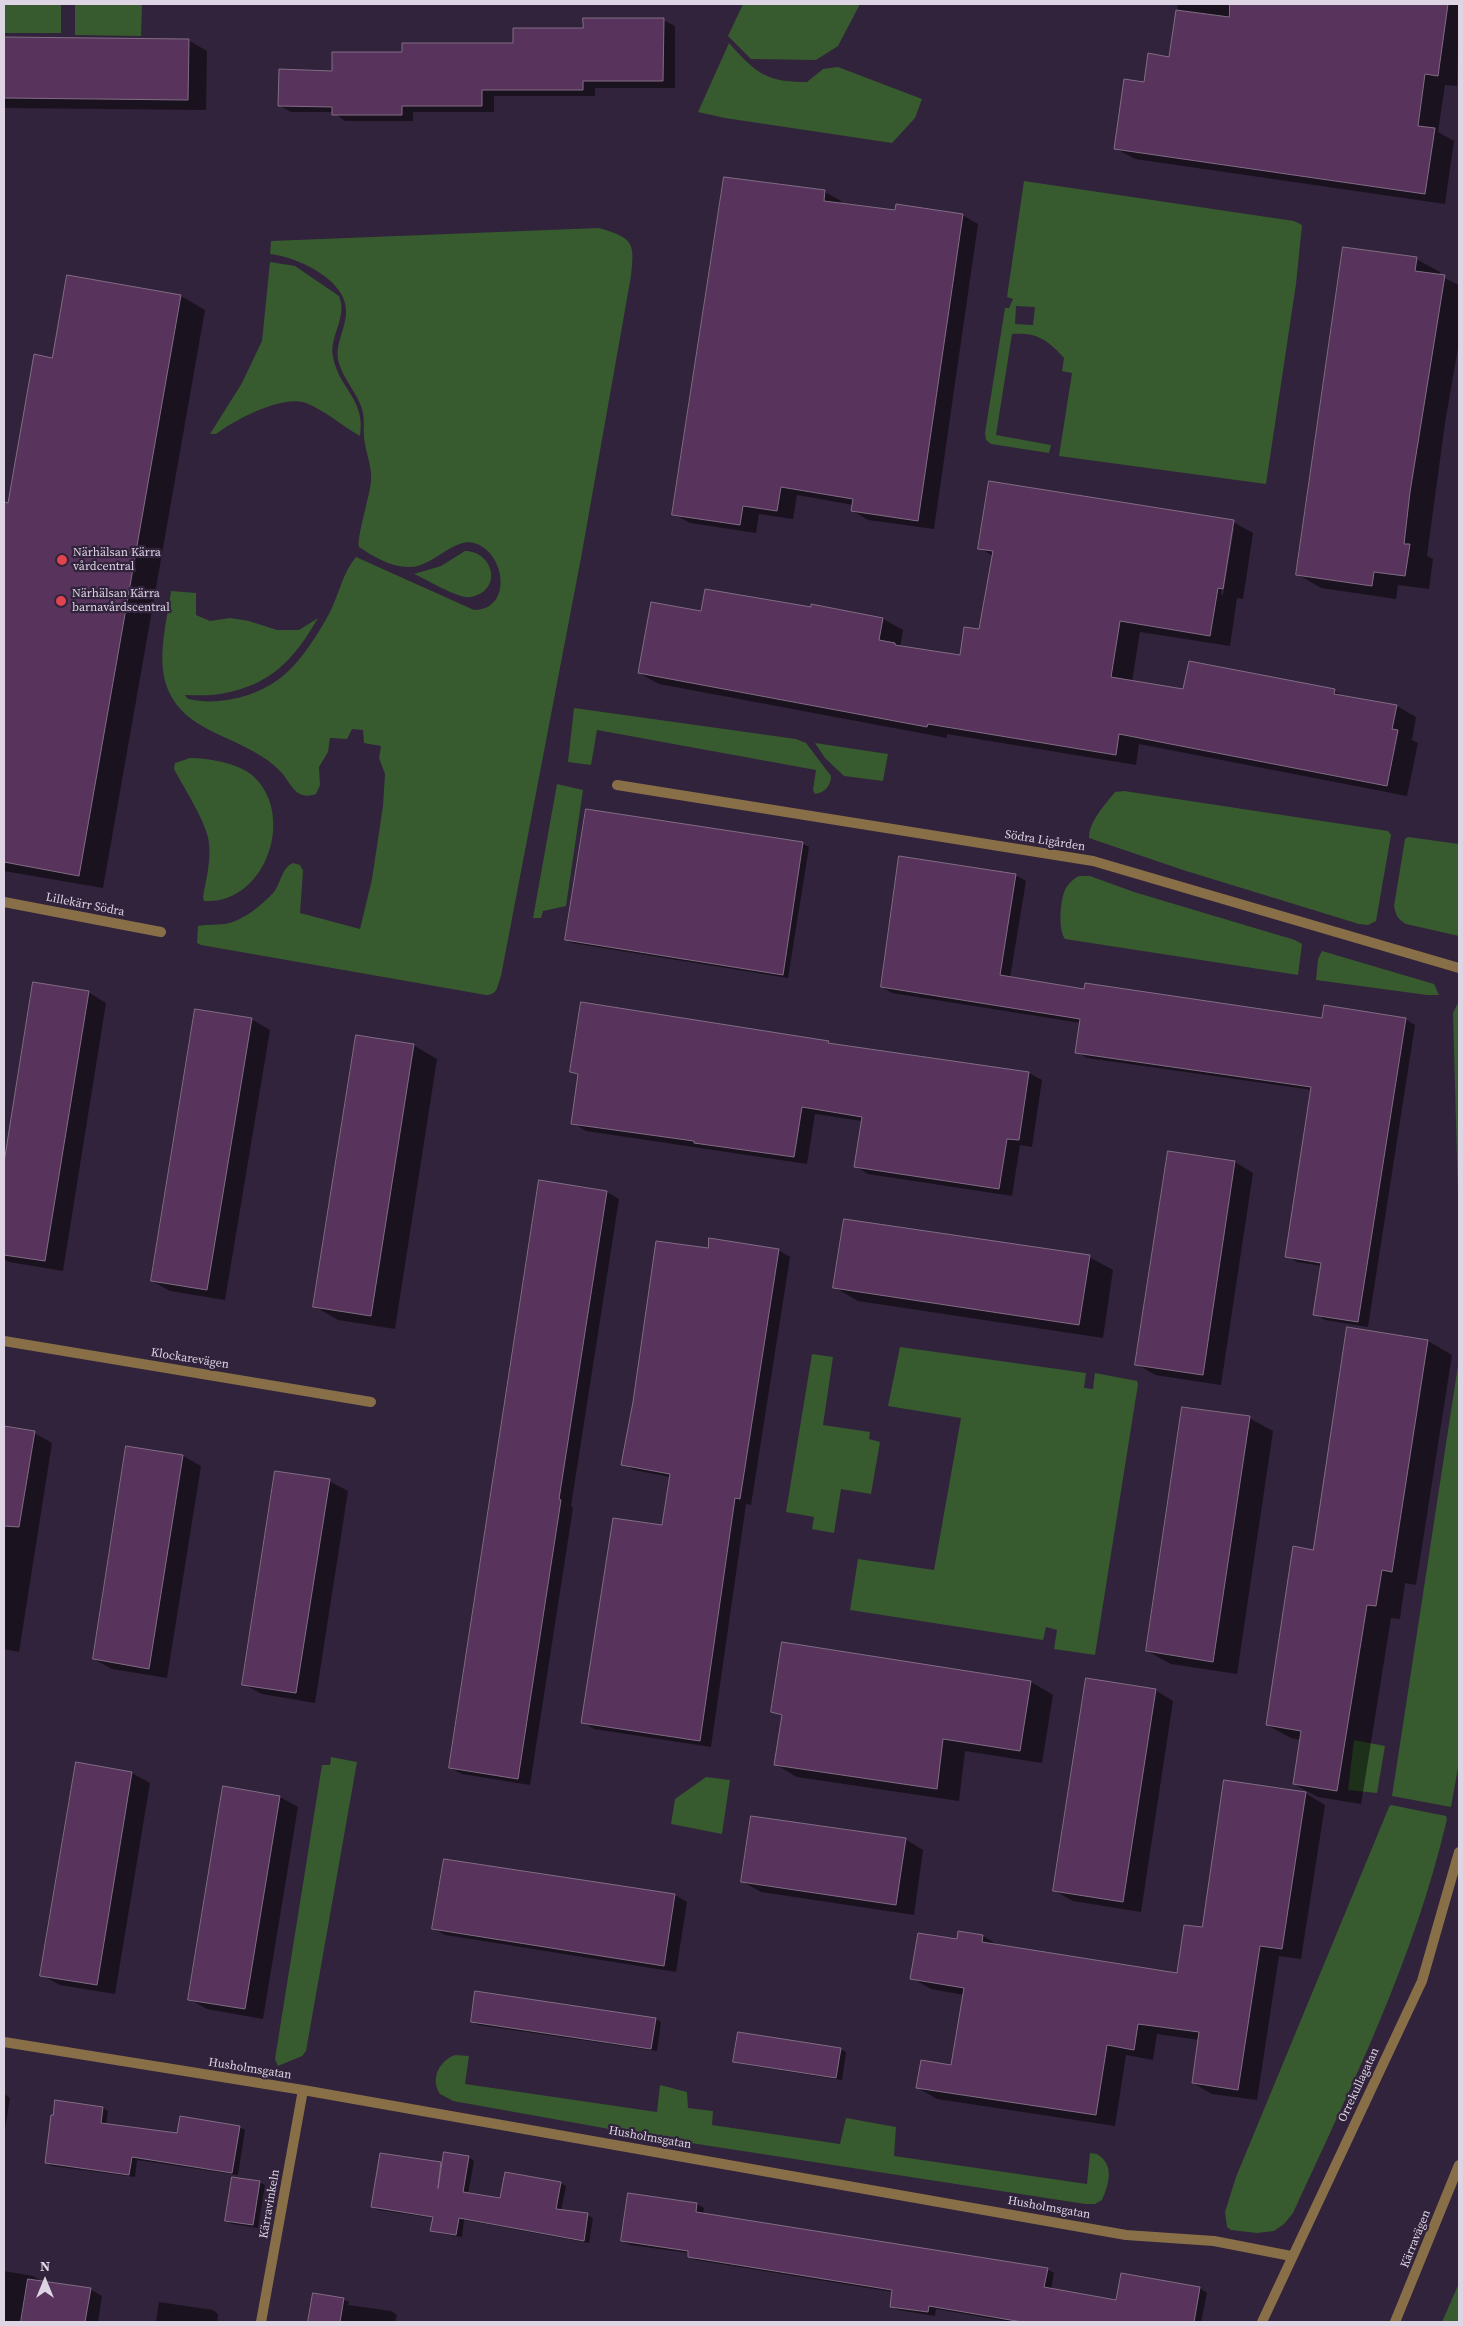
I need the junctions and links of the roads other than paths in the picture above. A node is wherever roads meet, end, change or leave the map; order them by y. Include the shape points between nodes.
1 (617, 785) dead end
2 (4, 902) edge
3 (161, 932) dead end
4 (1459, 968) edge
5 (4, 1341) edge
6 (372, 1402) dead end
7 (1459, 1852) edge
8 (4, 2042) edge
9 (303, 2090) junction
10 (1459, 2165) edge
11 (1291, 2256) junction
12 (261, 2322) edge
13 (1262, 2322) edge
14 (1395, 2322) edge

1 - 4 street, Södra Ligården via 1093,861
2 - 3 street, Lillekärr Södra
5 - 6 street, Klockarevägen
7 - 11 street, Orrekullagatan via 1422,1981
8 - 9 street, Husholmsgatan
9 - 11 street, Husholmsgatan via 1126,2235 1214,2241
9 - 12 street, Kärravinkeln
10 - 14 street, Kärravägen
11 - 13 street, Orrekullagatan

